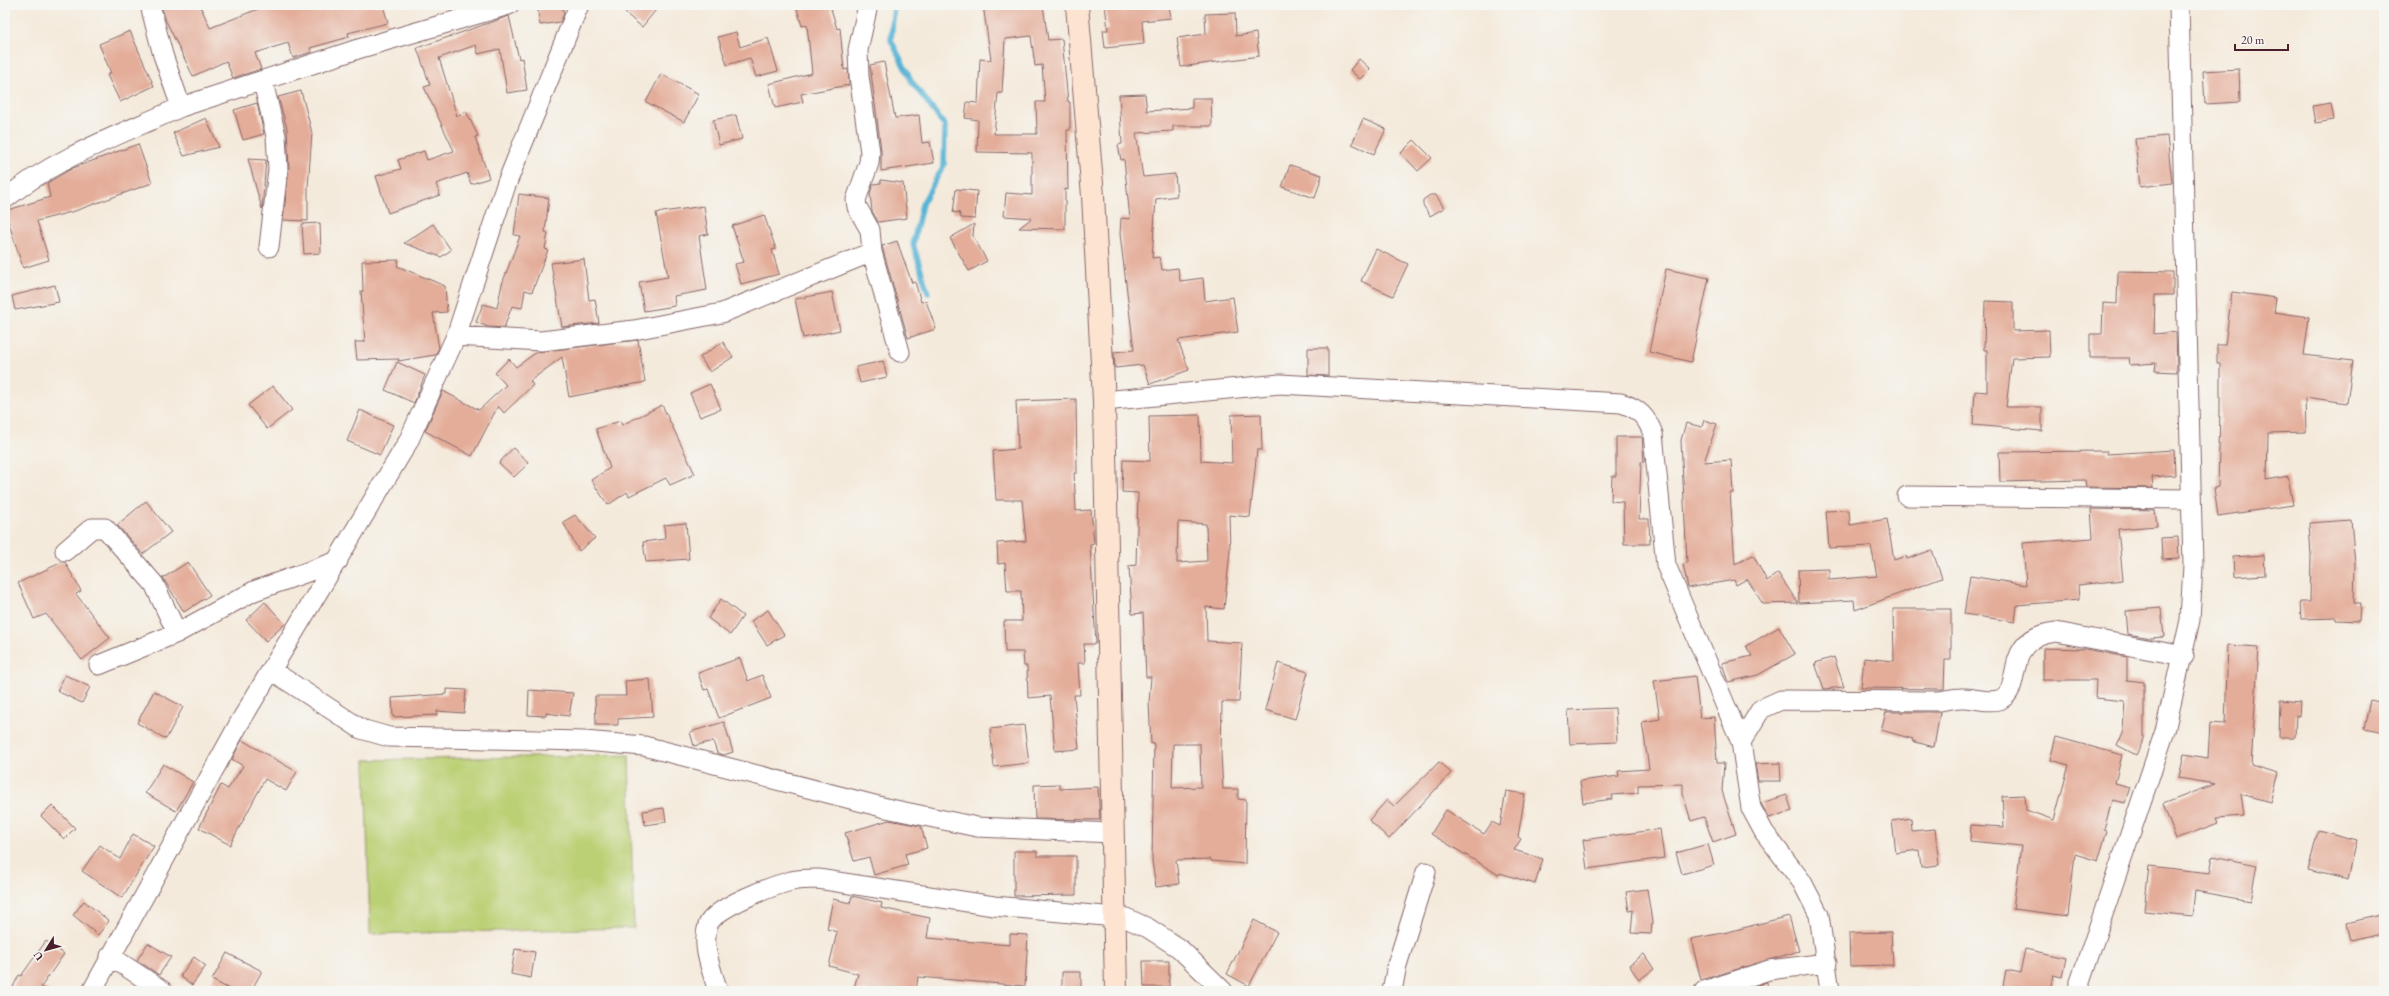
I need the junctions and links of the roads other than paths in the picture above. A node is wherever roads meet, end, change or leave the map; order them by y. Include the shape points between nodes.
1 (150, 5) edge
2 (509, 5) edge
3 (579, 5) edge
4 (868, 5) edge
5 (1077, 5) edge
6 (2179, 5) edge
7 (263, 82) junction
8 (181, 107) junction
9 (5, 199) edge
10 (269, 247) dead end
11 (872, 252) junction
12 (456, 336) junction
13 (900, 352) dead end
14 (1104, 401) junction
15 (1907, 496) dead end
16 (2190, 499) junction
17 (65, 551) dead end
18 (338, 561) junction
19 (177, 632) junction
20 (2184, 656) junction
21 (99, 665) dead end
22 (271, 670) junction
23 (1741, 742) junction
24 (1112, 833) junction
25 (1426, 872) dead end
26 (1115, 918) junction
27 (110, 956) junction
28 (1826, 963) junction
29 (92, 991) edge
30 (162, 991) edge
31 (718, 991) edge
32 (1116, 991) edge
33 (1223, 991) edge
34 (1392, 991) edge
35 (1704, 991) edge
36 (1830, 991) edge
37 (2077, 991) edge

1 - 8 street via 163,55
2 - 7 street via 358,50
3 - 12 street via 506,186
4 - 11 street via 858,50 859,76 870,152 869,164 856,200 857,207 870,230
5 - 14 street via 1093,196
6 - 16 street
7 - 8 street
7 - 10 street via 276,136 278,168
8 - 9 street via 69,158 23,184
11 - 12 street via 722,314 641,329 541,341
11 - 13 street
12 - 18 street via 408,442
14 - 23 street via 1280,384 1621,403 1631,406 1641,412 1653,434 1666,565
14 - 24 street
15 - 16 street
16 - 20 street via 2193,565 2190,620
17 - 19 street via 92,528 104,528 154,584
18 - 19 street via 254,591
18 - 22 street
19 - 21 street
20 - 23 street via 2056,632 2045,633 2026,644 2020,652 2008,693 1998,700 1782,700 1761,709
20 - 37 street via 2165,732
22 - 24 street via 361,729 389,737 584,741 644,746 886,808 977,827
22 - 27 street
23 - 28 street via 1751,808 1772,845 1802,882 1820,915
24 - 26 street
25 - 34 street via 1397,965
26 - 31 street via 994,906 818,878 790,881 732,904 708,924 707,948
26 - 32 street
26 - 33 street via 1126,918 1148,928 1179,948
27 - 29 street
27 - 30 street
28 - 35 street via 1769,970
28 - 36 street

